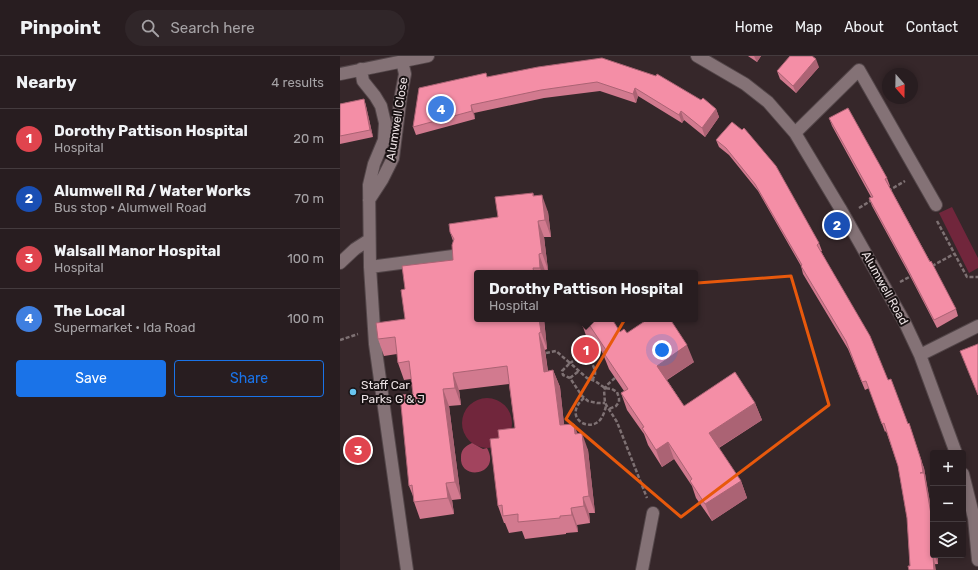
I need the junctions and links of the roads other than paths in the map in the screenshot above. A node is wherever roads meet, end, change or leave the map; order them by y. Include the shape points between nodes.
1 (697, 56) edge
2 (420, 57) edge
3 (402, 61) junction
4 (361, 69) junction
5 (340, 74) edge
6 (795, 132) junction
7 (369, 200) junction
8 (936, 204) road end
9 (369, 240) junction
10 (340, 251) edge
11 (453, 256) edge
12 (340, 263) edge
13 (370, 267) junction
14 (978, 326) edge
15 (920, 355) junction
16 (955, 450) edge
17 (966, 486) edge
18 (653, 513) road end
19 (978, 560) edge
20 (407, 570) edge
21 (642, 570) edge

1 - 6 street, Alumwell Road via 745,84 768,102
2 - 3 street
3 - 4 street
3 - 7 street, Alumwell Close via 405,74 393,158
4 - 5 street
4 - 7 street, Alumwell Close via 363,81 381,106 385,123 384,140 371,175
6 - 8 street via 859,70
6 - 15 street, Alumwell Road via 886,290
7 - 9 street
9 - 10 street via 353,241
9 - 12 street
9 - 13 street
11 - 13 street
13 - 20 street via 375,344
14 - 15 street
15 - 16 street, Alumwell Road
17 - 19 street via 974,518
18 - 21 street

